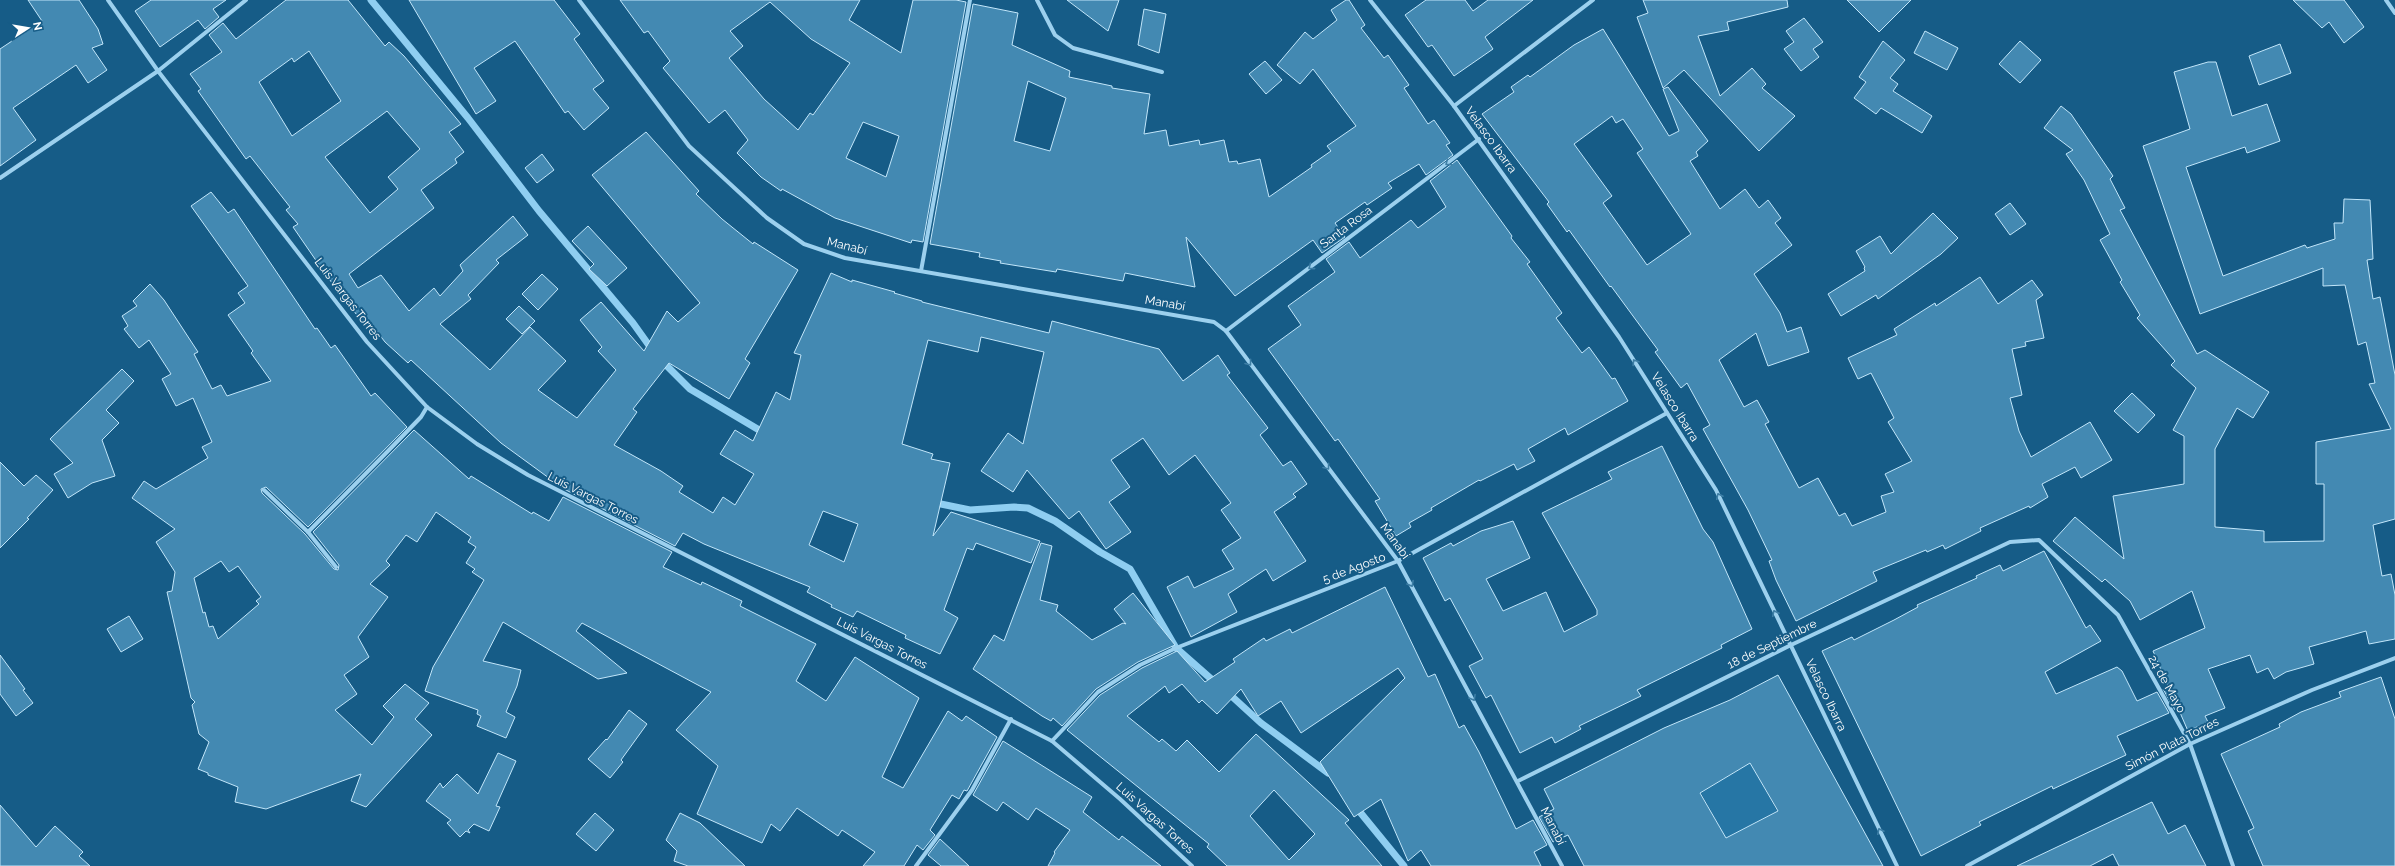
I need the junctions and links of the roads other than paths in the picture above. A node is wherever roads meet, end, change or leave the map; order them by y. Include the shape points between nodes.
1 (108, 0) edge
2 (246, 0) edge
3 (579, 0) edge
4 (970, 0) edge
5 (1037, 0) edge
6 (1370, 0) edge
7 (1593, 0) edge
8 (2386, 0) edge
9 (2395, 13) edge
10 (158, 70) junction
11 (1162, 72) dead end
12 (1454, 106) junction
13 (1479, 139) junction
14 (0, 178) edge
15 (921, 271) junction
16 (1226, 331) junction
17 (427, 407) junction
18 (1667, 414) junction
19 (264, 490) dead end
20 (308, 532) junction
21 (2038, 540) joint
22 (1398, 561) junction
23 (336, 568) dead end
24 (1790, 645) junction
25 (2395, 658) edge
26 (1011, 719) junction
27 (1052, 741) junction
28 (2190, 744) junction
29 (1518, 782) junction
30 (916, 866) edge
31 (1192, 866) edge
32 (1562, 866) edge
33 (1897, 866) edge
34 (1967, 866) edge
35 (2233, 866) edge

1 - 10 street, Luis Vargas Torres
2 - 10 street
3 - 15 street, Manabí via 689,146 767,218 804,244 846,258
4 - 15 street
5 - 11 street via 1055,35 1073,48
6 - 12 street, Velasco Ibarra
7 - 12 street
8 - 9 street
10 - 14 street
10 - 17 street, Luis Vargas Torres via 367,342
12 - 13 street, Velasco Ibarra
13 -> 16 street, Santa Rosa
18 -> 13 street, Velasco Ibarra via 1619,337
15 - 16 street, Manabí via 1214,322
16 -> 22 street, Manabí
17 - 20 street via 421,417
17 - 26 street, Luis Vargas Torres via 478,444 528,475
18 - 22 street, 5 de Agosto
24 -> 18 street, Velasco Ibarra via 1716,490
19 - 20 street
20 - 23 street
21 - 24 street, 18 de Septiembre via 2010,542
21 - 28 street, 24 de Mayo via 2118,615
22 - 27 street, 5 de Agosto via 1176,648 1140,665 1098,692
22 -> 29 street, Manabí
24 - 29 street, 18 de Septiembre
33 -> 24 street, Velasco Ibarra
25 - 28 street, Simón Plata Torres via 2312,690
26 - 27 street, Luis Vargas Torres
26 - 30 street via 972,790
27 - 31 street, Luis Vargas Torres via 1120,799
28 - 34 street, Simón Plata Torres
28 - 35 street, 24 de Mayo
29 - 32 street, Manabí

